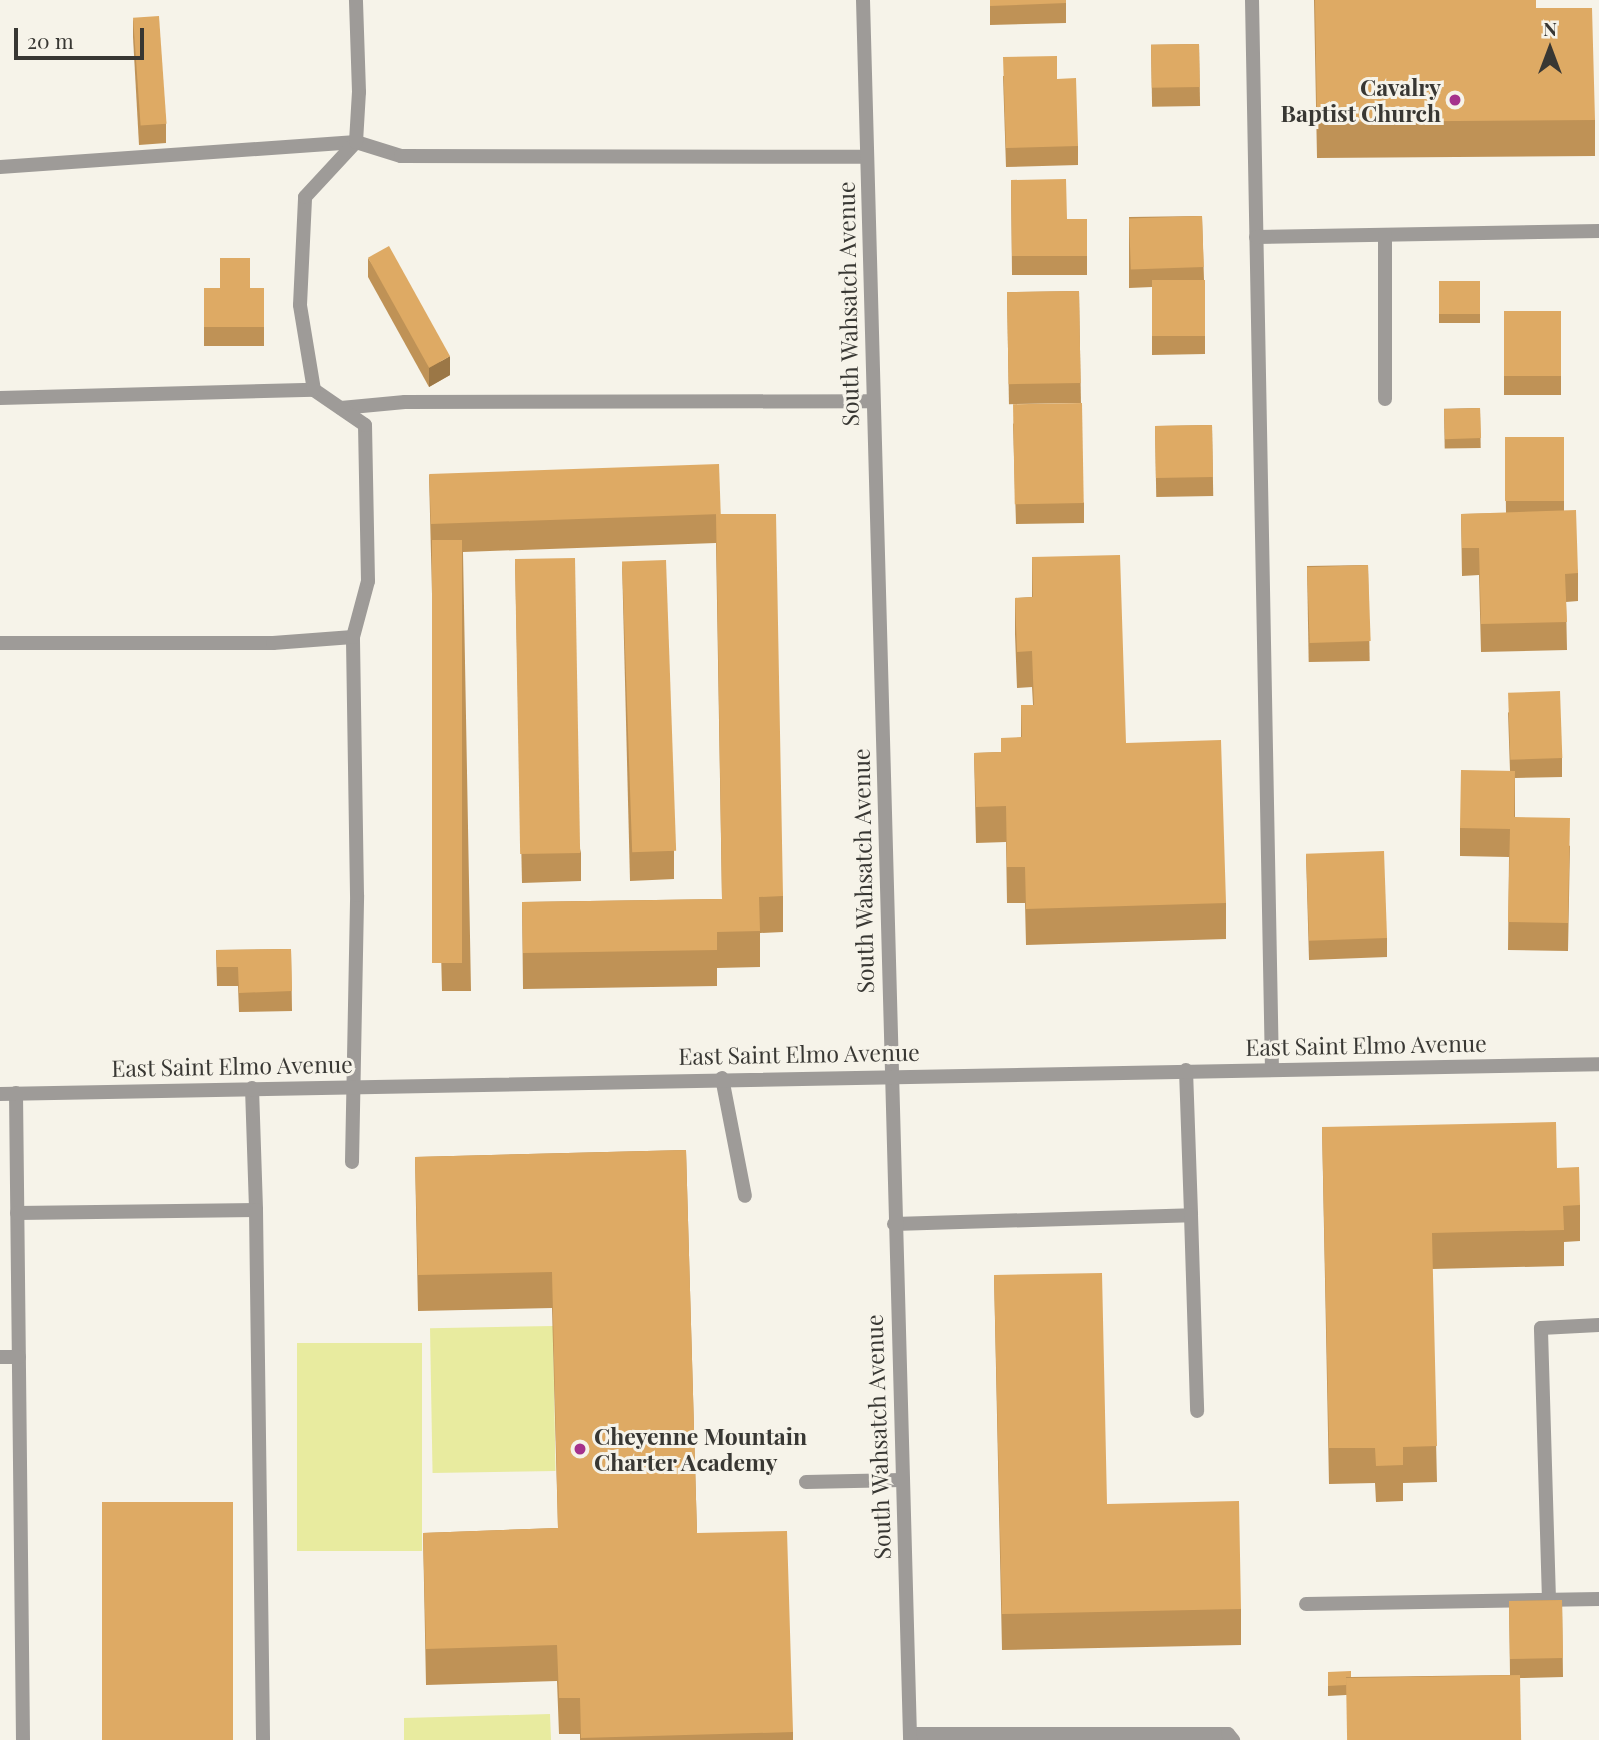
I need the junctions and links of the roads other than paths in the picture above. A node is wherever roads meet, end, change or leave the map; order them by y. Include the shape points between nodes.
1 (356, 0) edge
2 (863, 0) edge
3 (1252, 0) edge
4 (356, 142) junction
5 (867, 157) junction
6 (0, 167) edge
7 (1599, 232) edge
8 (1385, 235) junction
9 (1256, 237) junction
10 (314, 390) junction
11 (0, 398) edge
12 (1385, 399) dead end
13 (873, 401) junction
14 (341, 408) junction
15 (353, 637) junction
16 (0, 643) edge
17 (1599, 1065) edge
18 (1272, 1068) junction
19 (1186, 1070) junction
20 (889, 1075) junction
21 (722, 1078) junction
22 (351, 1086) junction
23 (252, 1088) junction
24 (16, 1093) junction
25 (0, 1094) edge
26 (352, 1162) dead end
27 (745, 1196) dead end
28 (256, 1210) junction
29 (17, 1213) junction
30 (1191, 1215) junction
31 (894, 1224) junction
32 (1599, 1325) edge
33 (0, 1357) edge
34 (19, 1357) junction
35 (1197, 1411) dead end
36 (902, 1480) junction
37 (806, 1482) dead end
38 (1599, 1599) edge
39 (1549, 1600) junction
40 (1306, 1604) dead end
41 (910, 1737) edge
42 (23, 1740) edge
43 (263, 1740) edge
44 (1233, 1740) edge

1 - 4 street
2 - 5 street, South Wahsatch Avenue
3 - 9 street
4 - 5 street via 401,156
4 - 6 street
4 - 10 street via 305,197 300,305
5 - 13 street, South Wahsatch Avenue
7 - 8 street
8 - 9 street
8 - 12 street
9 - 18 street
10 - 11 street
10 - 14 street
13 - 14 street via 405,402
13 - 20 street, South Wahsatch Avenue
14 - 15 street via 365,425 368,581
15 - 16 street via 273,643
15 - 22 street via 357,895
17 - 18 street, East Saint Elmo Avenue
18 - 19 street, East Saint Elmo Avenue
19 - 20 street, East Saint Elmo Avenue
19 - 30 street
20 - 21 street, East Saint Elmo Avenue
20 - 31 street, South Wahsatch Avenue
21 - 22 street, East Saint Elmo Avenue
21 - 27 street
22 - 23 street, East Saint Elmo Avenue
22 - 26 street
23 - 24 street, East Saint Elmo Avenue
23 - 28 street
24 - 25 street, East Saint Elmo Avenue
24 - 29 street
28 - 29 street
28 - 43 street
29 - 34 street
30 - 31 street
30 - 35 street
31 - 36 street, South Wahsatch Avenue
32 - 39 street via 1541,1328
33 - 34 street
34 - 42 street
36 - 37 street
36 - 41 street, South Wahsatch Avenue
38 - 39 street
39 - 40 street
41 - 44 street via 1228,1734

